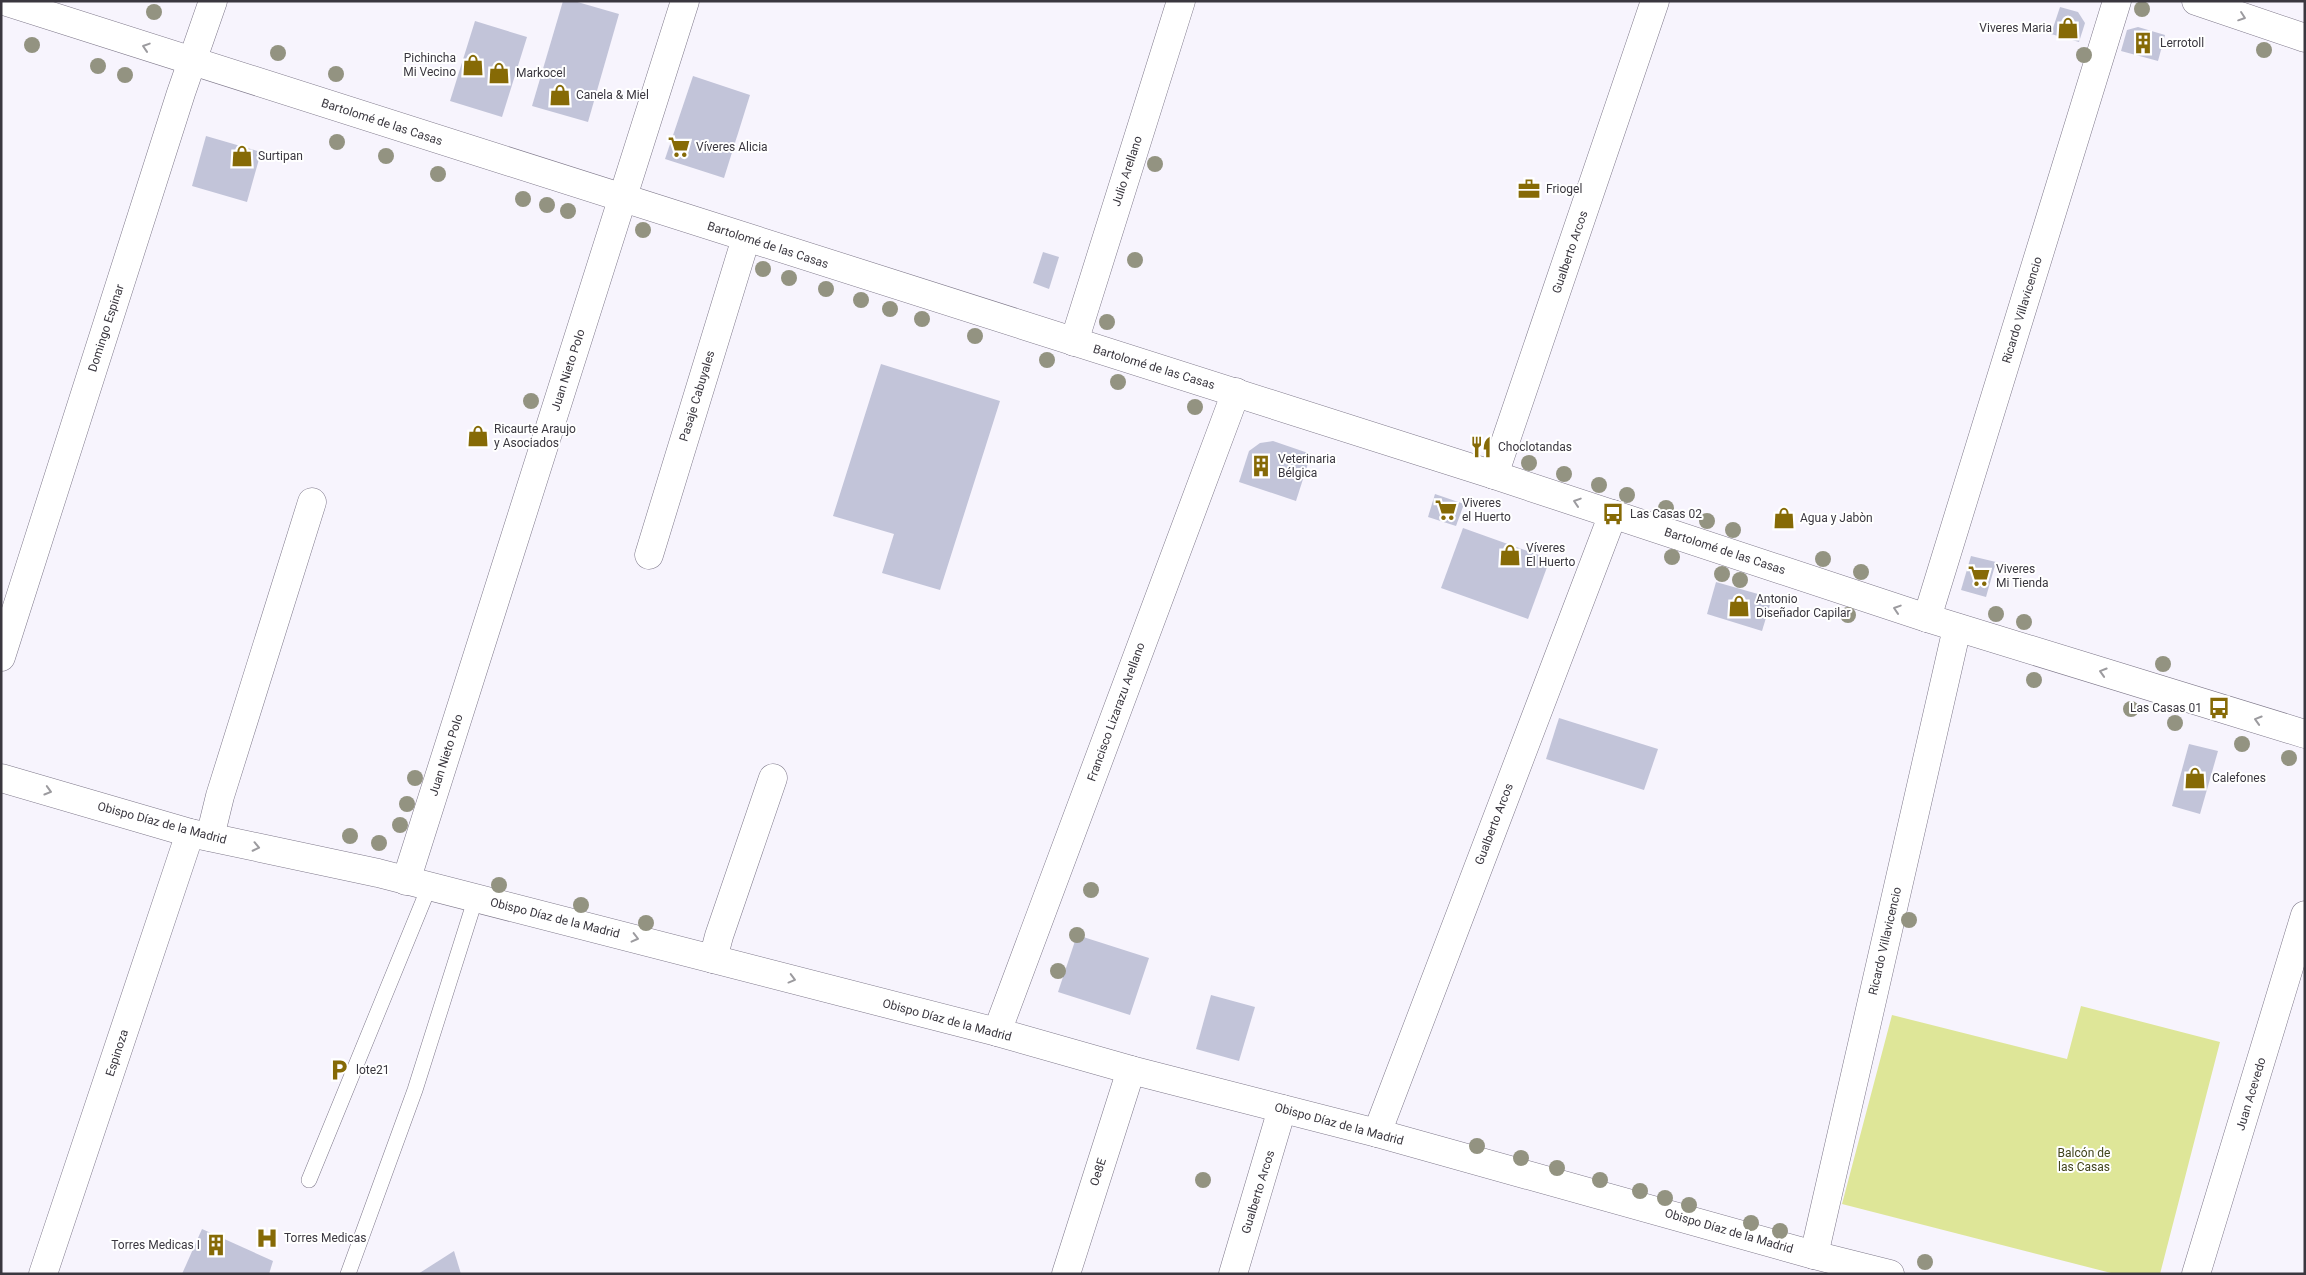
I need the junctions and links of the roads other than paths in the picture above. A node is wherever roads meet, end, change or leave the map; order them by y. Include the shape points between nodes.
1 (4, 1) edge
2 (213, 1) edge
3 (686, 1) edge
4 (1181, 1) edge
5 (1655, 1) edge
6 (2117, 1) edge
7 (2196, 1) edge
8 (2305, 38) edge
9 (192, 62) junction
10 (623, 198) junction
11 (746, 238) junction
12 (1074, 342) junction
13 (1236, 392) junction
14 (1494, 475) junction
15 (312, 502) dead end
16 (1613, 514) junction
17 (649, 555) dead end
18 (1927, 618) junction
19 (1957, 628) junction
20 (1, 657) edge
21 (2305, 734) edge
22 (1, 778) edge
23 (773, 778) dead end
24 (200, 835) junction
25 (418, 884) junction
26 (476, 897) junction
27 (2305, 915) edge
28 (713, 959) junction
29 (997, 1032) junction
30 (1130, 1070) junction
31 (1282, 1110) junction
32 (1377, 1133) junction
33 (309, 1180) dead end
34 (1814, 1255) junction
35 (43, 1274) edge
36 (348, 1274) edge
37 (1066, 1274) edge
38 (1233, 1274) edge
39 (1890, 1274) edge
40 (2196, 1274) edge

9 -> 1 street, Bartolomé de las Casas
2 - 9 street, Domingo Espinar
3 - 10 street, Juan Nieto Polo
4 - 12 street, Julio Arellano
5 - 14 street, Gualberto Arcos
6 - 18 street, Ricardo Villavicencio
7 -> 8 street
9 - 10 street, Bartolomé de las Casas
9 - 20 street, Domingo Espinar
10 - 11 street, Bartolomé de las Casas
10 - 25 street, Juan Nieto Polo
11 - 12 street, Bartolomé de las Casas
11 - 17 street, Pasaje Cabuyales
12 - 13 street, Bartolomé de las Casas
13 - 14 street, Bartolomé de las Casas
13 - 29 street, Francisco Lizarazu Arellano
16 -> 14 street, Bartolomé de las Casas
15 - 24 street, Espinoza via 220,796
18 -> 16 street, Bartolomé de las Casas
16 - 32 street, Gualberto Arcos
18 - 19 street, Bartolomé de las Casas
21 -> 19 street, Bartolomé de las Casas
19 - 34 street, Ricardo Villavicencio
22 -> 24 street, Obispo Díaz de la Madrid
23 - 28 street
24 -> 25 street, Obispo Díaz de la Madrid
24 - 35 street, Espinoza
25 - 26 street, Obispo Díaz de la Madrid
25 - 33 lane
26 -> 28 street, Obispo Díaz de la Madrid
26 - 36 lane via 415,1090
27 - 40 street, Juan Acevedo
28 -> 29 street, Obispo Díaz de la Madrid
29 - 30 street, Obispo Díaz de la Madrid
30 - 31 street, Obispo Díaz de la Madrid
30 - 37 street, Oe8E
31 - 32 street, Obispo Díaz de la Madrid
31 - 38 street, Gualberto Arcos
32 - 34 street, Obispo Díaz de la Madrid
34 - 39 street, Obispo Díaz de la Madrid

